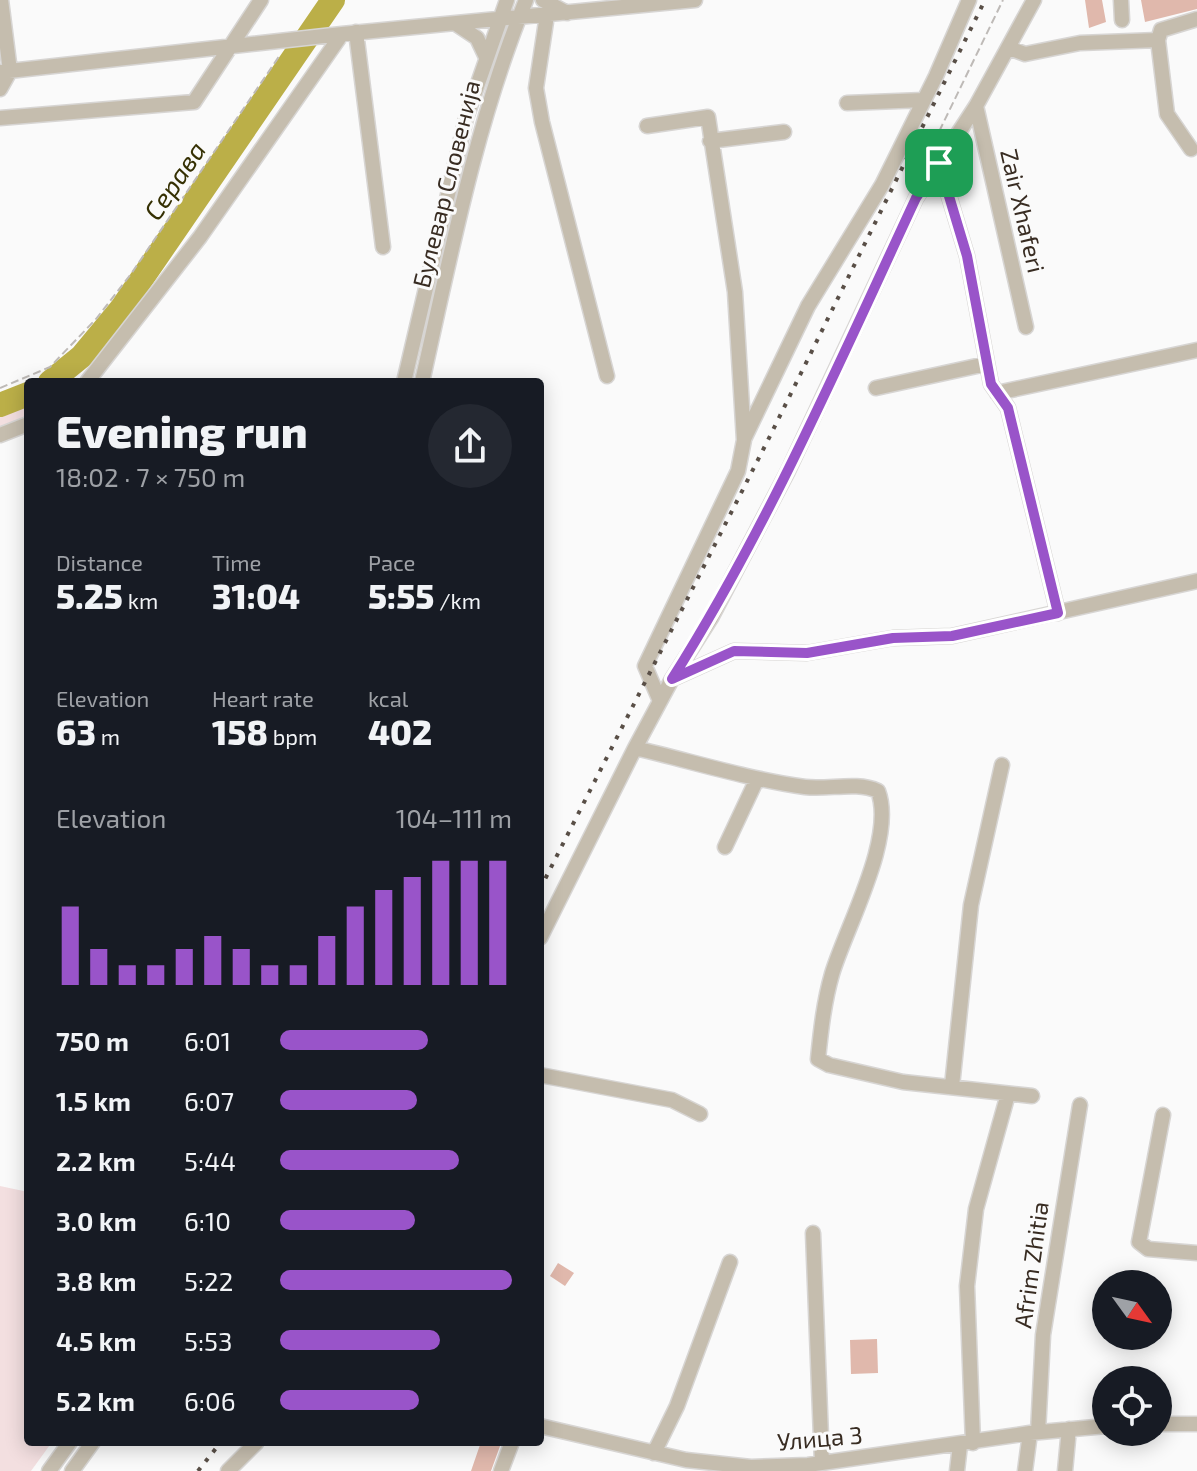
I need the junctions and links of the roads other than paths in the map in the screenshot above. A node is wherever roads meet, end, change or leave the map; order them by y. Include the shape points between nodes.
1 (1, 0) edge
2 (261, 0) edge
3 (507, 0) edge
4 (526, 0) edge
5 (543, 0) edge
6 (695, 0) edge
7 (969, 0) edge
8 (1034, 0) edge
9 (1121, 0) edge
10 (567, 14) junction
11 (547, 15) junction
12 (518, 19) junction
13 (1197, 19) edge
14 (499, 20) junction
15 (1122, 20) dead end
16 (456, 24) junction
17 (349, 33) junction
18 (1158, 40) junction
19 (232, 47) junction
20 (1009, 48) junction
21 (486, 57) junction
22 (5, 71) edge
23 (0, 89) edge
24 (924, 100) junction
25 (847, 103) dead end
26 (976, 106) junction
27 (0, 118) edge
28 (647, 126) dead end
29 (784, 132) dead end
30 (710, 141) junction
31 (1191, 149) dead end
32 (939, 163) junction
33 (383, 247) dead end
34 (1026, 327) dead end
35 (1197, 350) edge
36 (986, 364) junction
37 (607, 376) dead end
38 (90, 378) edge
39 (405, 378) edge
40 (423, 378) edge
41 (876, 388) dead end
42 (997, 393) junction
43 (24, 426) edge
44 (0, 435) edge
45 (744, 440) junction
46 (1197, 581) edge
47 (1058, 613) junction
48 (672, 679) junction
49 (660, 701) junction
50 (635, 748) junction
51 (1002, 765) dead end
52 (757, 779) junction
53 (725, 847) dead end
54 (544, 930) edge
55 (544, 1076) edge
56 (952, 1086) junction
57 (1008, 1094) junction
58 (1032, 1096) dead end
59 (1080, 1105) dead end
60 (700, 1114) dead end
61 (1163, 1115) dead end
62 (813, 1233) dead end
63 (1197, 1253) edge
64 (730, 1262) dead end
65 (1172, 1424) edge
66 (1197, 1424) edge
67 (544, 1427) edge
68 (1092, 1427) edge
69 (1069, 1429) junction
70 (1034, 1433) junction
71 (966, 1444) junction
72 (67, 1446) edge
73 (90, 1446) edge
74 (253, 1446) edge
75 (510, 1446) edge
76 (654, 1453) junction
77 (684, 1466) edge
78 (812, 1467) edge
79 (49, 1471) edge
80 (72, 1471) edge
81 (228, 1471) edge
82 (501, 1471) edge
83 (957, 1471) edge
84 (1025, 1471) edge
85 (1065, 1471) edge

1 - 22 street
2 - 19 street
3 - 14 street, Булевар Словенија
4 - 12 street, Булевар Словенија
5 - 10 street
6 - 10 street
7 - 24 street
8 - 20 street
9 - 15 street
10 - 11 street
11 - 12 street
11 - 37 street via 537,63 538,99
12 - 14 street
12 - 40 street, Булевар Словенија via 479,136
13 - 18 street via 1161,30
14 - 16 street
14 - 21 street, Булевар Словенија
16 - 17 street
16 - 21 street via 477,38
17 - 19 street
17 - 33 street
17 - 38 street
18 - 20 street via 1080,43 1025,54
18 - 31 street via 1167,114
19 - 22 street
19 - 27 street via 194,102
20 - 26 street
21 - 39 street, Булевар Словенија via 446,193
22 - 23 street
24 - 25 street
24 - 45 street via 882,185 808,306
26 - 32 street
26 - 34 street, Zair Xhaferi
28 - 30 street via 708,117
29 - 30 street
30 - 45 street via 735,292
32 - 36 street via 967,256
32 - 48 street via 916,198 788,471 711,618
35 - 42 street
36 - 41 street
36 - 42 street
42 - 47 street via 1008,408
43 - 44 street
45 - 49 street via 738,471 645,666
46 - 47 street
47 - 48 street via 952,636 893,638 807,653 734,651
48 - 49 street
49 - 50 street
50 - 52 street
50 - 54 street
51 - 56 street via 971,905
52 - 53 street
52 - 56 street via 808,787 869,787 882,801 869,880 823,1009 818,1059 891,1080
55 - 60 street via 672,1100
56 - 57 street
57 - 58 street
57 - 71 street via 976,1209 967,1286
59 - 70 street, Afrim Zhitia via 1043,1335
61 - 63 street via 1139,1242 1148,1249
62 - 78 street
64 - 76 street
65 - 66 street
67 - 76 street, Улица 3
68 - 69 street, Улица 3
69 - 70 street, Улица 3
69 - 85 street
70 - 71 street, Улица 3
70 - 84 street, Afrim Zhitia
71 - 78 street, Улица 3
71 - 83 street
72 - 79 street
73 - 80 street
74 - 81 street
75 - 82 street
76 - 77 street, Улица 3
77 - 78 street, Улица 3

